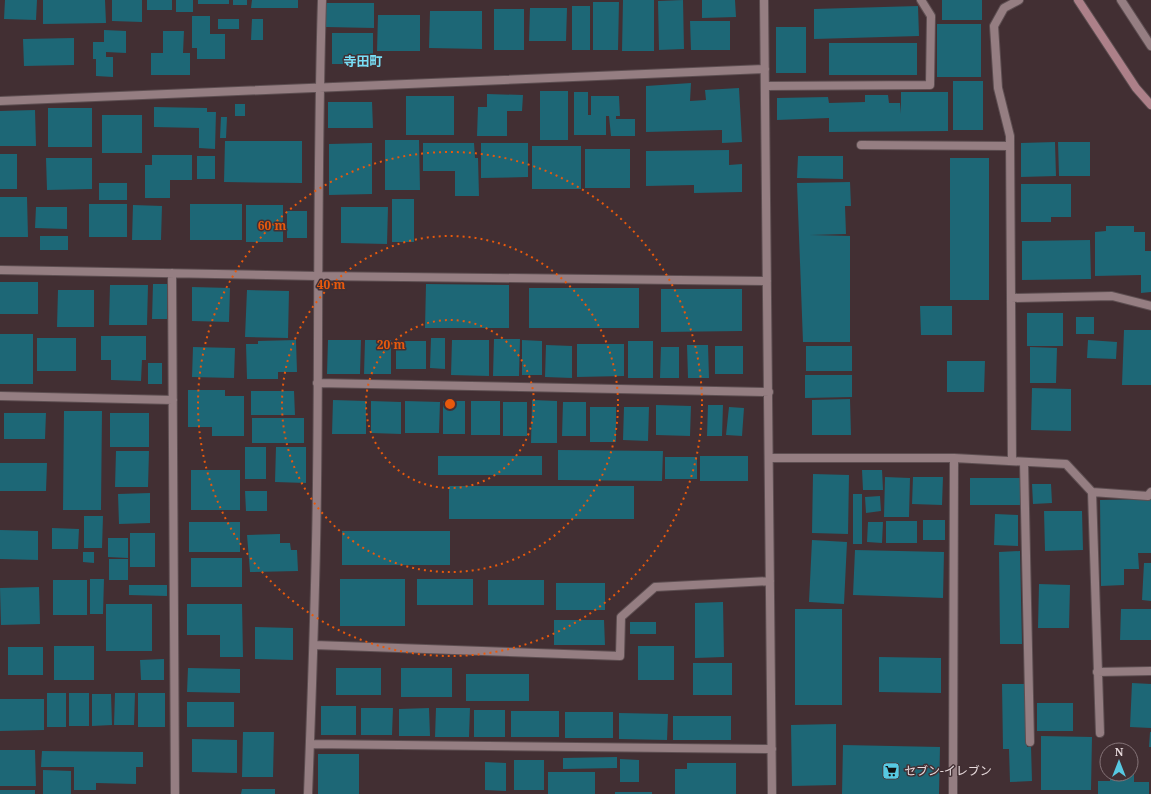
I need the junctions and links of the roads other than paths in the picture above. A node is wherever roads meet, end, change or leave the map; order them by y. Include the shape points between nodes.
1 (322, 0) edge
2 (764, 0) edge
3 (921, 0) edge
4 (1019, 0) edge
5 (1078, 0) edge
6 (1121, 0) edge
7 (1151, 46) edge
8 (765, 69) junction
9 (766, 86) junction
10 (320, 87) junction
11 (0, 101) edge
12 (1151, 105) edge
13 (861, 145) dead end
14 (1010, 146) junction
15 (0, 270) edge
16 (172, 273) junction
17 (317, 276) junction
18 (767, 281) junction
19 (1011, 298) junction
20 (1151, 306) edge
21 (317, 383) junction
22 (769, 392) junction
23 (0, 396) edge
24 (173, 400) junction
25 (769, 458) junction
26 (954, 458) junction
27 (1012, 461) junction
28 (1024, 462) junction
29 (1092, 492) junction
30 (1151, 492) edge
31 (770, 581) junction
32 (314, 645) junction
33 (1151, 671) edge
34 (1097, 672) junction
35 (1100, 733) dead end
36 (1030, 742) dead end
37 (310, 744) junction
38 (772, 750) junction
39 (175, 794) edge
40 (308, 794) edge
41 (772, 794) edge
42 (953, 794) edge

1 - 10 street
2 - 8 street
3 - 9 street via 931,16 930,85
4 - 14 street via 1004,8 994,26 998,88 1010,136
5 - 12 main road via 1136,88
6 - 7 street
8 - 9 street
8 - 10 street
9 - 18 street
10 - 11 street
10 - 17 street
13 - 14 street
14 - 19 street
15 - 16 street
16 - 17 street
16 - 24 street
17 - 18 street
17 - 21 street
18 - 22 street
19 - 20 street via 1112,296
19 - 27 street
21 - 22 street
21 - 32 street
22 - 25 street
23 - 24 street
24 - 39 street
25 - 26 street
25 - 31 street
26 - 27 street
26 - 42 street
27 - 28 street
28 - 29 street via 1066,464
28 - 36 street
29 - 30 street via 1148,496
29 - 34 street
31 - 32 street via 655,587 621,617 620,656
31 - 38 street
32 - 37 street
33 - 34 street
34 - 35 street
37 - 38 street
37 - 40 street
38 - 41 street

